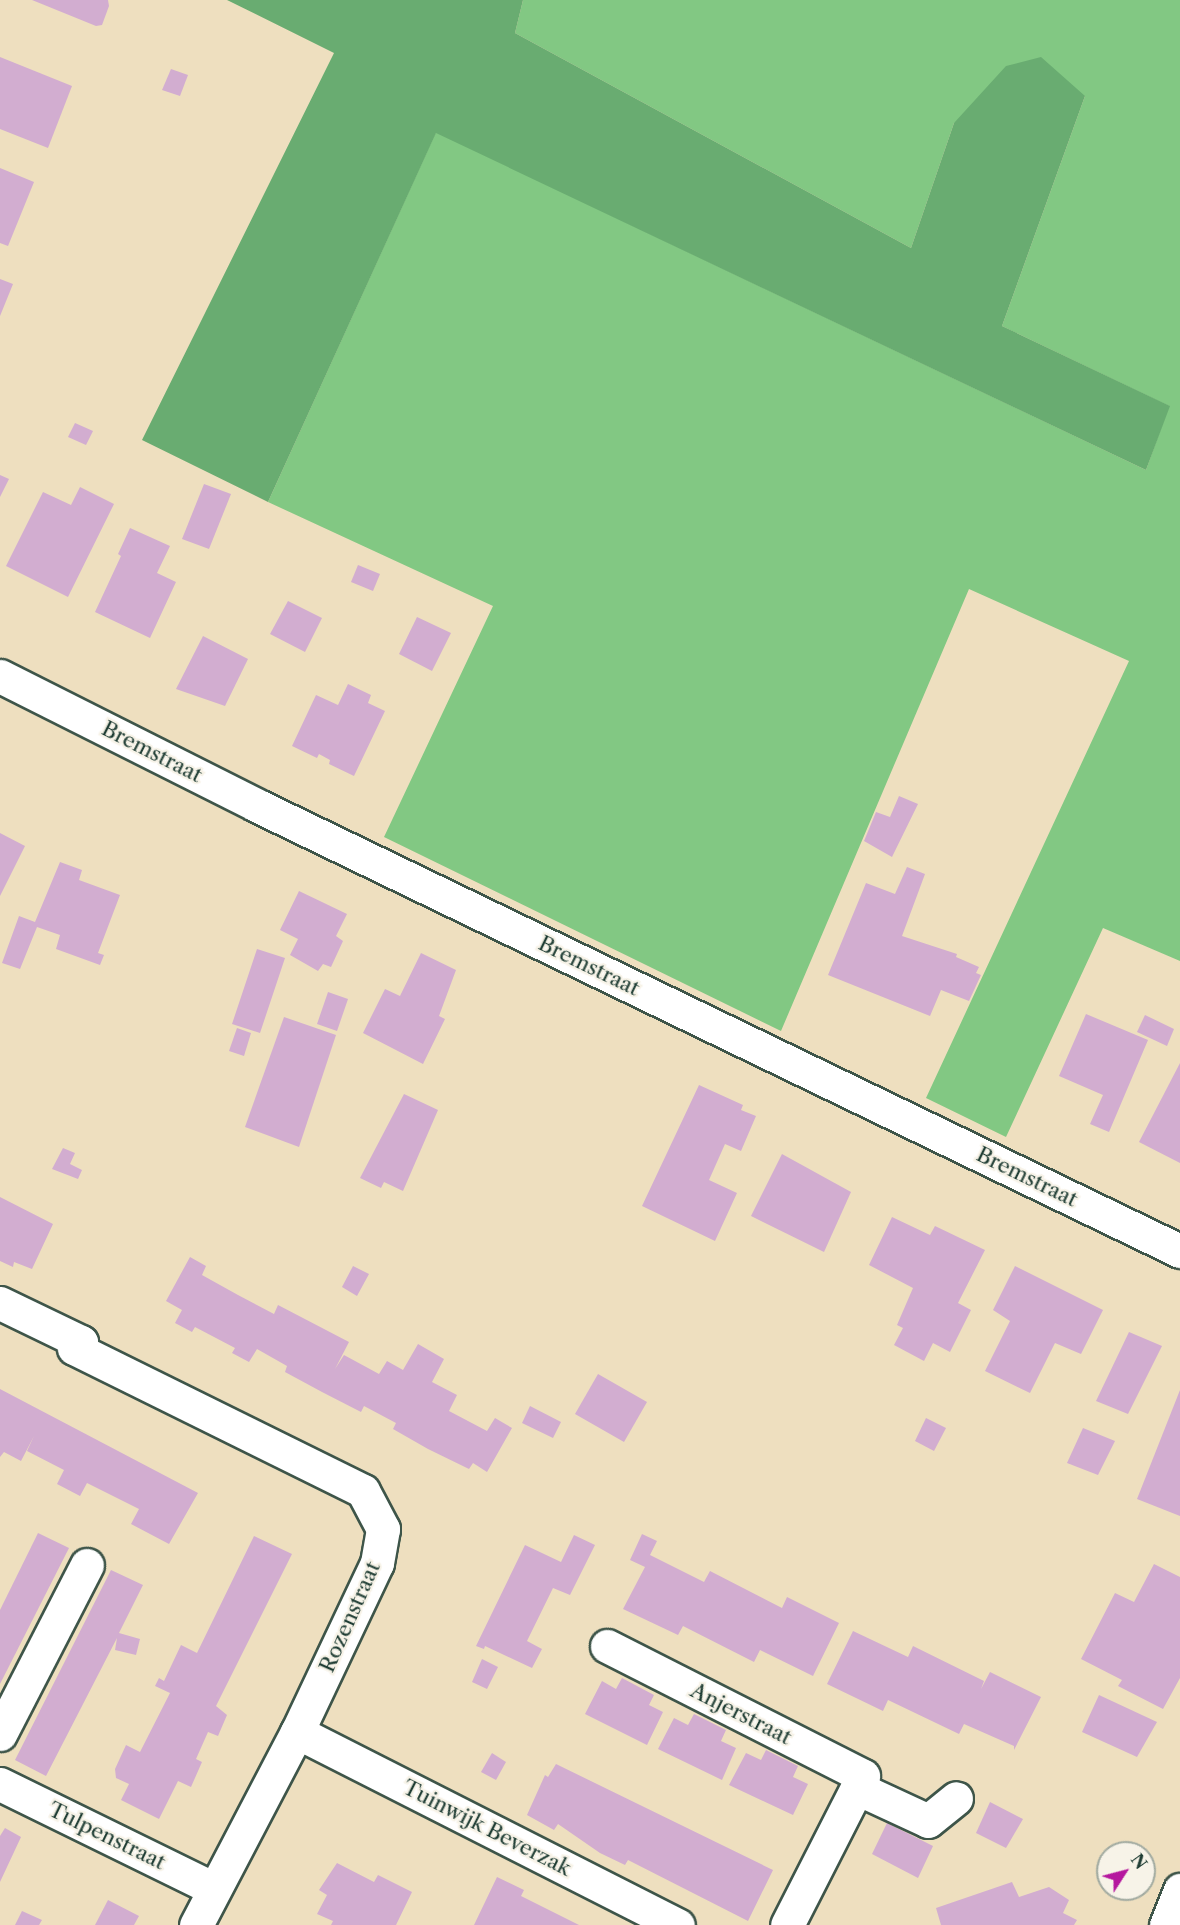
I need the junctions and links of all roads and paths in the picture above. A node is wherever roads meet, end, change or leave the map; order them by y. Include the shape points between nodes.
1 (0, 676) edge
2 (1180, 1251) edge
3 (0, 1303) edge
4 (87, 1565) dead end
5 (607, 1646) dead end
6 (297, 1732) junction
7 (0, 1734) edge
8 (0, 1784) edge
9 (857, 1788) junction
10 (956, 1798) dead end
11 (214, 1889) junction
12 (1179, 1893) edge
13 (196, 1925) edge
14 (678, 1925) edge
15 (788, 1925) edge
16 (1166, 1925) edge

1 - 2 street, Bremstraat via 256,805
3 - 6 street, Rozenstraat via 81,1342 74,1348 363,1491 383,1529 377,1563
4 - 7 street
5 - 9 street, Anjerstraat via 863,1776
6 - 11 street, Rozenstraat
6 - 14 street, Tuinwijk Beverzak
8 - 11 street, Tulpenstraat
9 - 10 street via 928,1821
9 - 15 street
11 - 13 street, Rozenstraat
12 - 16 street

